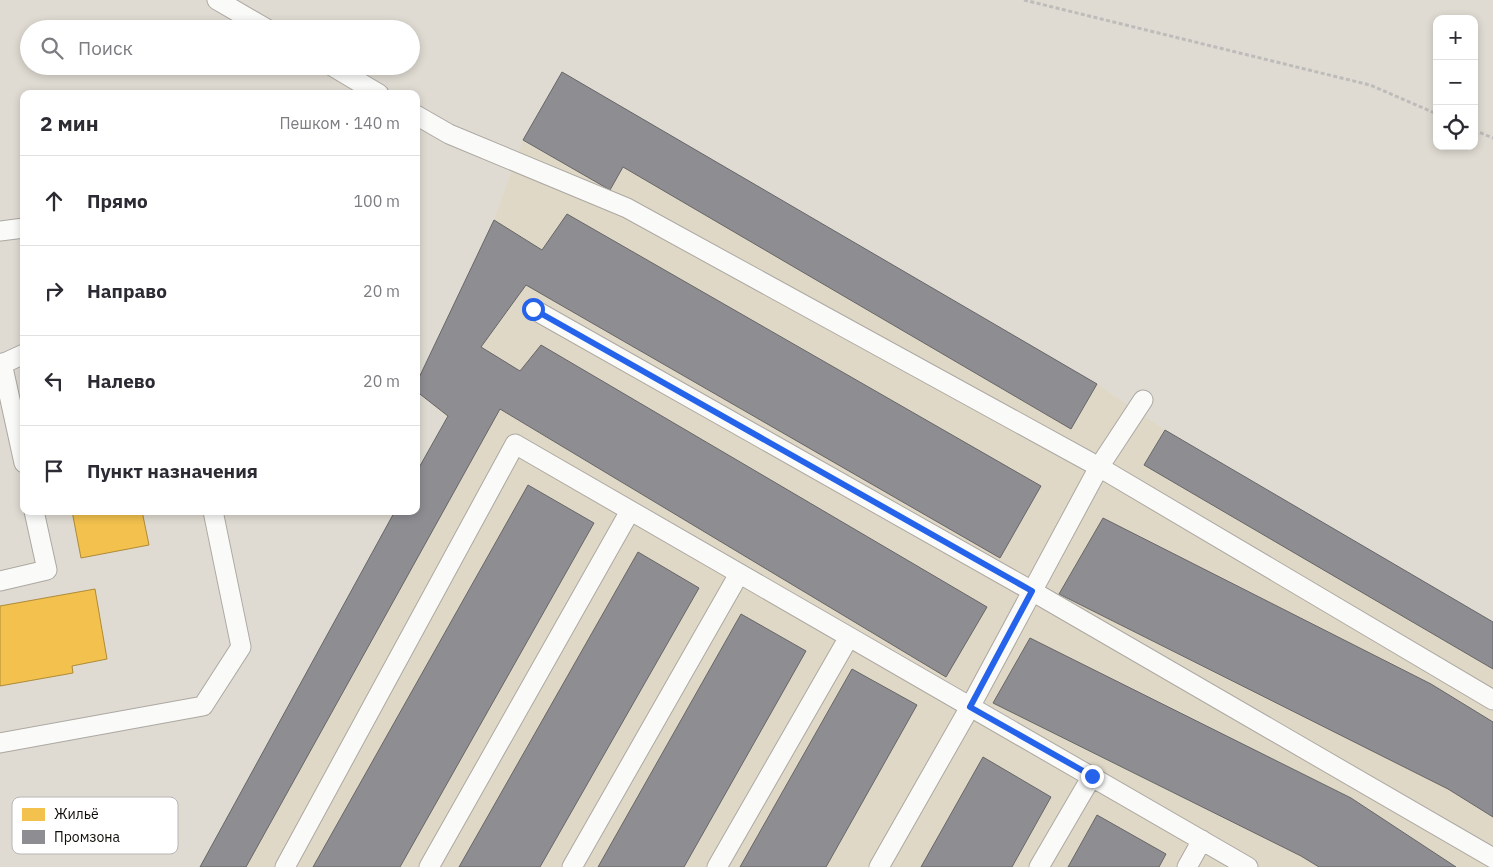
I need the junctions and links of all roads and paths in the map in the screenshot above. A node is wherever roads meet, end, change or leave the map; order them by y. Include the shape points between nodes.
1 (217, 0) edge
2 (1024, 0) edge
3 (251, 20) edge
4 (347, 75) edge
5 (372, 90) edge
6 (1433, 112) edge
7 (420, 117) edge
8 (1478, 132) edge
9 (1493, 138) edge
10 (20, 228) edge
11 (0, 231) edge
12 (533, 309) dead end
13 (20, 356) edge
14 (1, 364) edge
15 (1143, 400) dead end
16 (20, 446) edge
17 (1099, 467) junction
18 (630, 511) junction
19 (35, 515) edge
20 (214, 515) edge
21 (739, 574) junction
22 (0, 581) edge
23 (1032, 591) junction
24 (849, 637) junction
25 (1493, 700) edge
26 (970, 707) junction
27 (0, 743) edge
28 (1092, 776) junction
29 (1202, 840) junction
30 (1493, 858) edge
31 (285, 867) edge
32 (429, 867) edge
33 (572, 867) edge
34 (717, 867) edge
35 (879, 867) edge
36 (1039, 867) edge
37 (1187, 867) edge
38 (1248, 867) edge

1 - 3 lane
2 - 6 path via 1370,84
4 - 5 lane
7 - 17 lane via 449,134 627,208
8 - 9 path
10 - 11 lane
12 - 23 lane
13 - 14 lane
14 - 16 lane
15 - 17 lane
17 - 23 lane
17 - 25 lane
18 - 21 lane
18 - 31 lane via 515,444
18 - 32 lane
19 - 22 lane via 47,570
20 - 27 lane via 241,647 203,706
21 - 24 lane
21 - 33 lane
23 - 26 lane
23 - 30 lane
24 - 26 lane
24 - 34 lane
26 - 28 lane
26 - 35 lane
28 - 29 lane
28 - 36 lane
29 - 37 lane
29 - 38 lane

